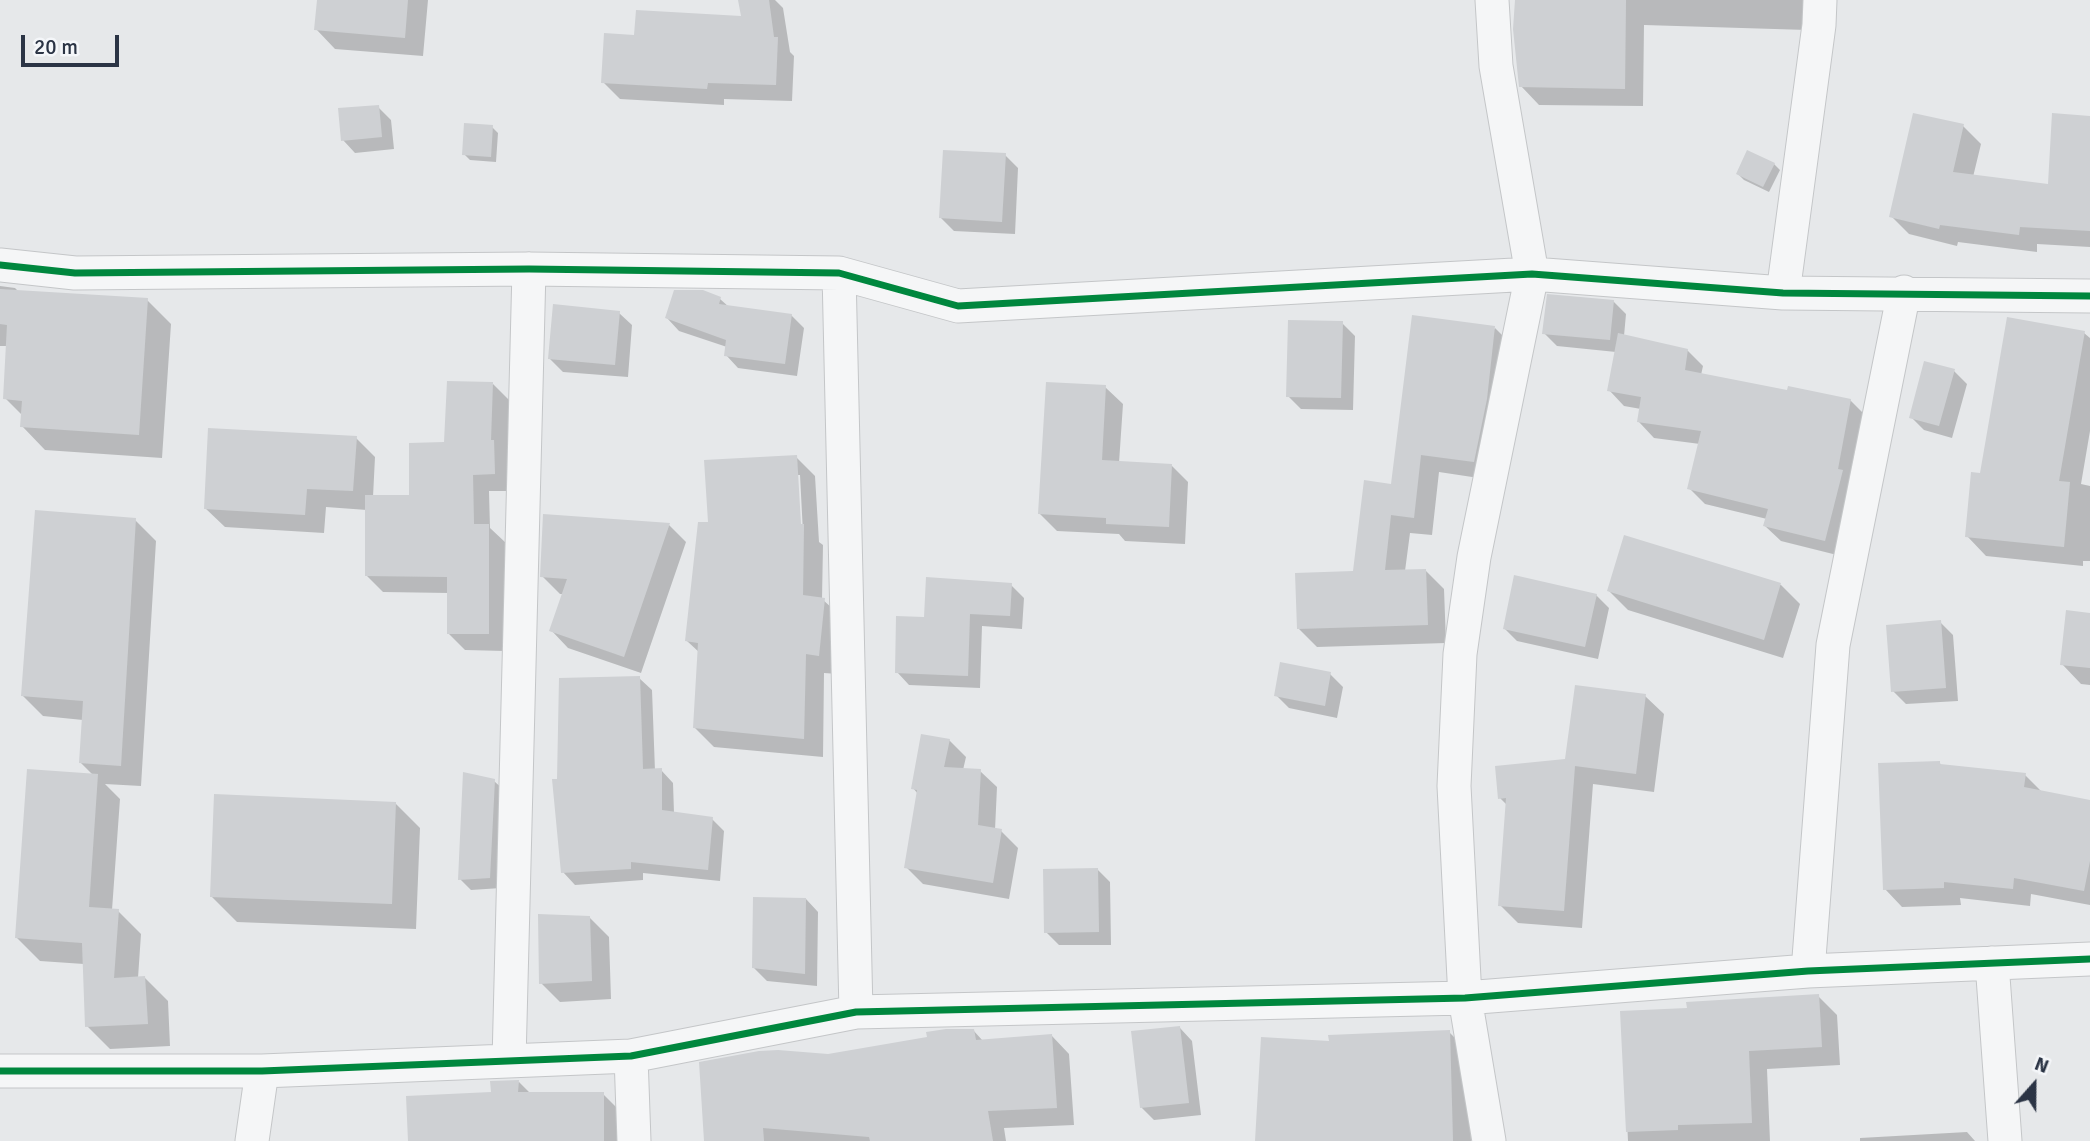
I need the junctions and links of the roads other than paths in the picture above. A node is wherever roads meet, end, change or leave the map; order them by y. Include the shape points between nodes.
1 (1492, 0) edge
2 (1820, 0) edge
3 (0, 265) edge
4 (529, 269) junction
5 (839, 273) junction
6 (1532, 274) junction
7 (1903, 292) junction
8 (1783, 293) junction
9 (2090, 296) edge
10 (2090, 959) edge
11 (1992, 963) junction
12 (1808, 971) junction
13 (1465, 998) junction
14 (856, 1012) junction
15 (631, 1056) junction
16 (509, 1061) junction
17 (0, 1071) edge
18 (262, 1071) junction
19 (252, 1141) edge
20 (634, 1141) edge
21 (1489, 1141) edge
22 (2005, 1141) edge

1 - 6 street via 1496,66
2 - 8 street
3 - 4 street via 75,273
4 - 5 street
4 - 16 street
5 - 6 street via 958,306
5 - 14 street
6 - 8 street
6 - 13 street via 1474,557 1460,654 1454,786
7 - 8 street
7 - 9 street
7 - 12 street via 1833,645
10 - 11 street
11 - 12 street
11 - 22 street
12 - 13 street
13 - 14 street
13 - 21 street
14 - 15 street
15 - 16 street
15 - 20 street
16 - 18 street
17 - 18 street
18 - 19 street

